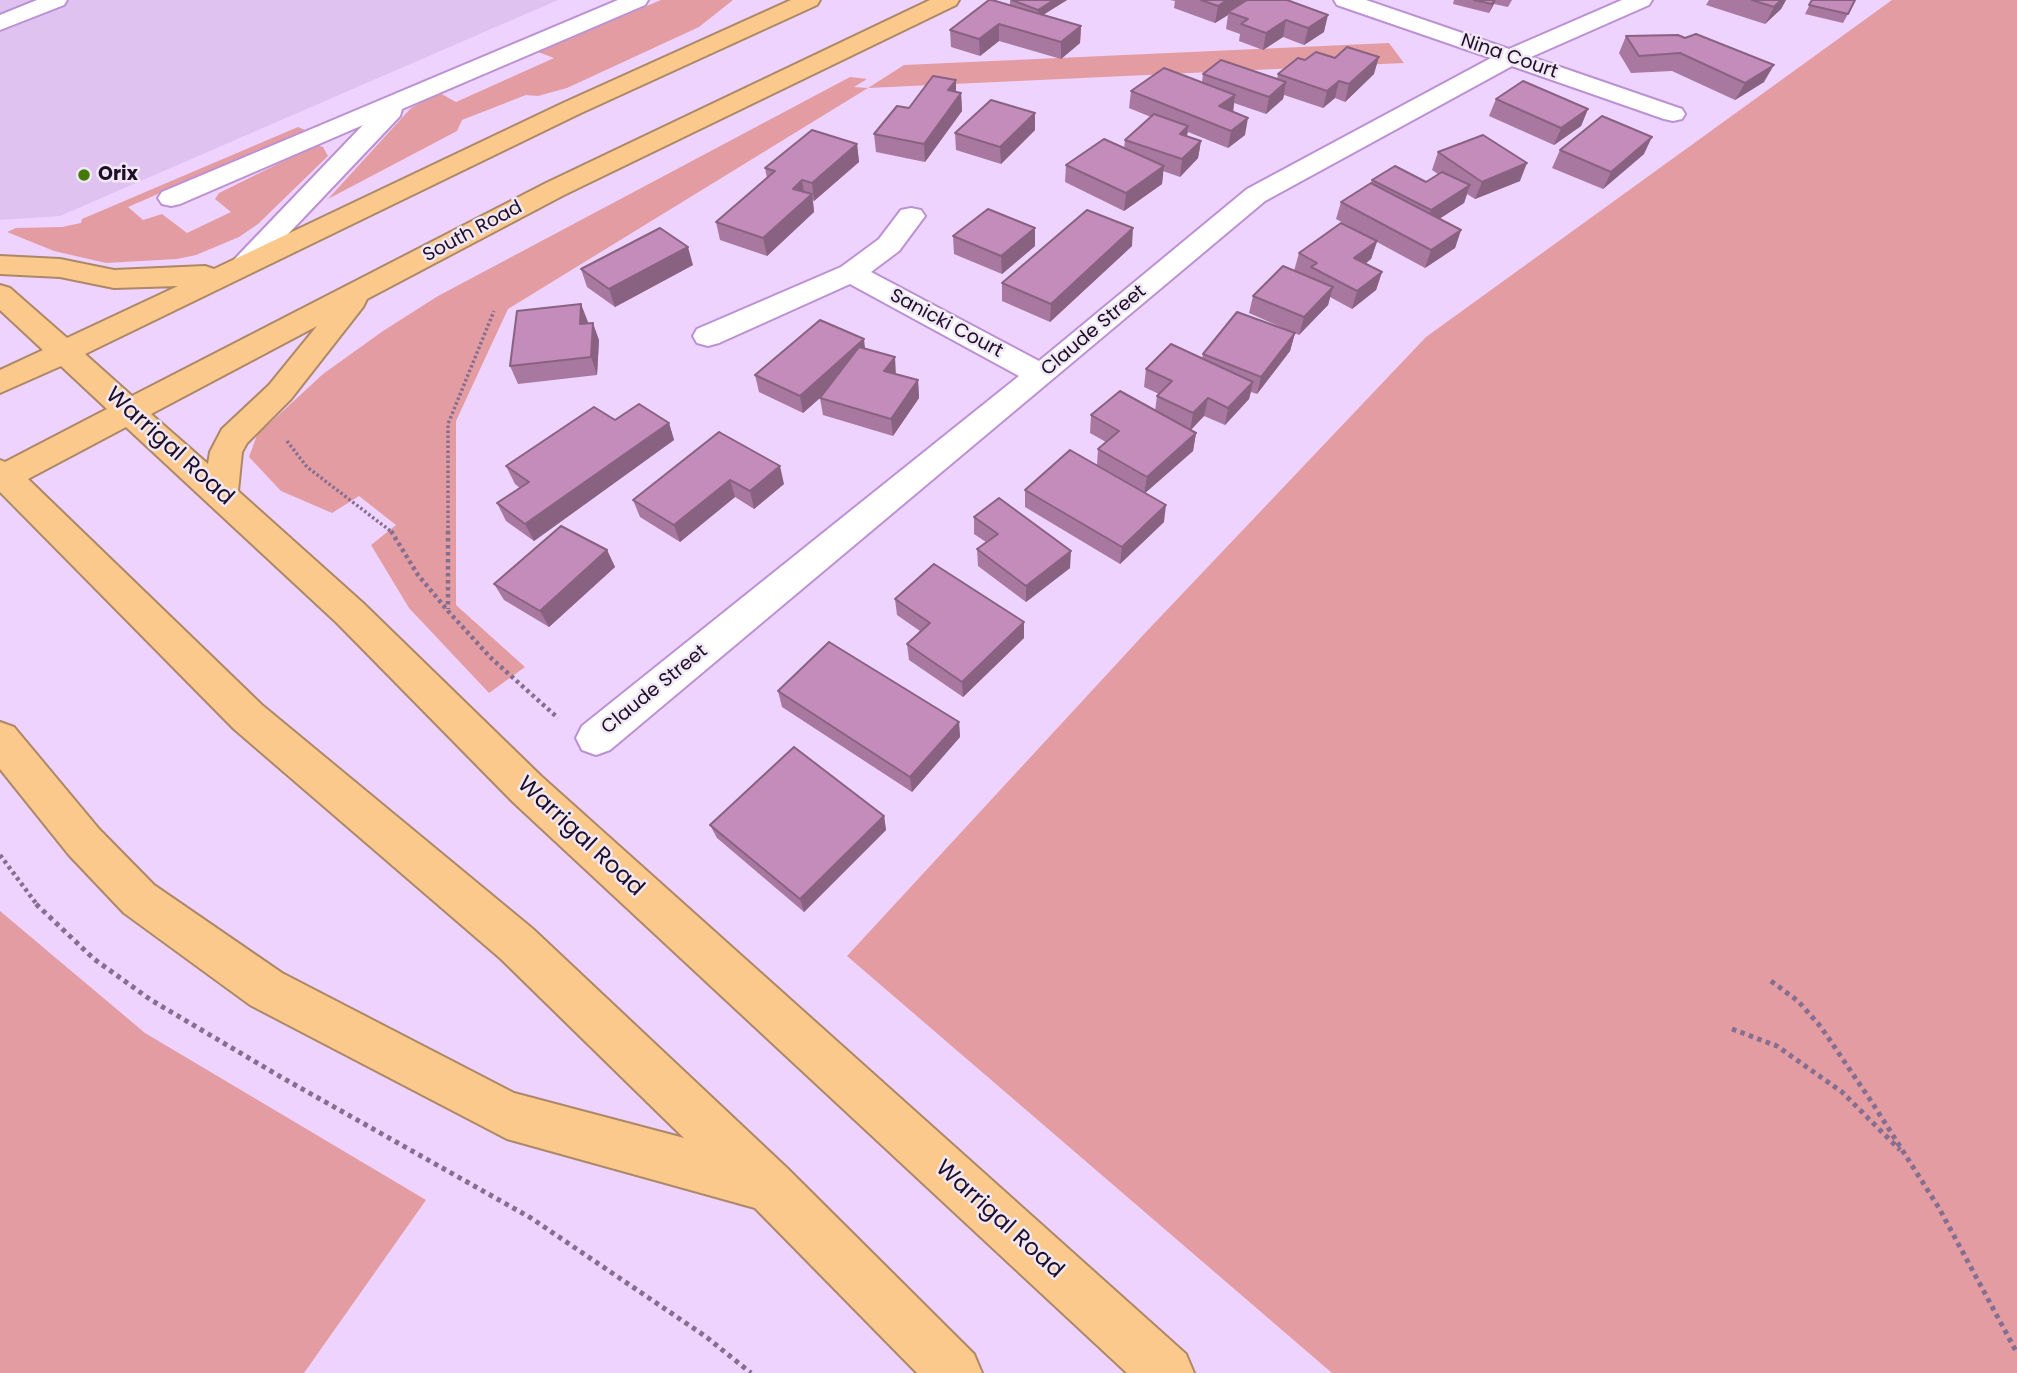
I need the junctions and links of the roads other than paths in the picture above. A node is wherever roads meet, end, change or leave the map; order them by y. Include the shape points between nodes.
1 (56, 0) edge
2 (637, 0) edge
3 (809, 0) edge
4 (948, 0) edge
5 (1345, 0) edge
6 (1641, 0) edge
7 (783, 5) edge
8 (0, 23) edge
9 (1511, 57) junction
10 (402, 99) junction
11 (1674, 114) dead end
12 (171, 198) dead end
13 (911, 216) dead end
14 (0, 265) edge
15 (235, 269) junction
16 (851, 273) junction
17 (363, 289) junction
18 (0, 294) edge
19 (708, 336) dead end
20 (65, 352) junction
21 (1041, 375) junction
22 (0, 383) edge
23 (130, 411) junction
24 (2, 476) edge
25 (221, 494) junction
26 (596, 738) dead end
27 (0, 739) edge
28 (769, 1186) junction
29 (955, 1373) edge
30 (1167, 1373) edge

1 - 8 street
2 - 10 street
3 - 7 highway
4 - 17 highway, South Road via 555,189
5 - 9 street, Nina Court
6 - 9 street, Claude Street
7 - 15 highway
9 - 11 street, Nina Court
9 - 21 street, Claude Street via 1256,195
10 - 12 street
10 - 15 street
13 - 16 street via 888,245
14 - 15 highway via 60,268 138,281
15 - 20 highway
16 - 19 street
16 - 21 street, Sanicki Court
17 - 23 highway, South Road
17 - 25 highway via 280,392 233,437 226,452
18 - 20 highway, Warrigal Road
20 - 22 highway
20 - 23 highway, Warrigal Road
21 - 26 street, Claude Street
23 - 24 highway, South Road
23 - 25 highway, Warrigal Road
24 - 28 highway via 248,717 517,944
25 - 30 highway, Warrigal Road via 350,613 527,789
27 - 28 highway via 84,842 139,899 266,989 506,1115
28 - 29 highway

